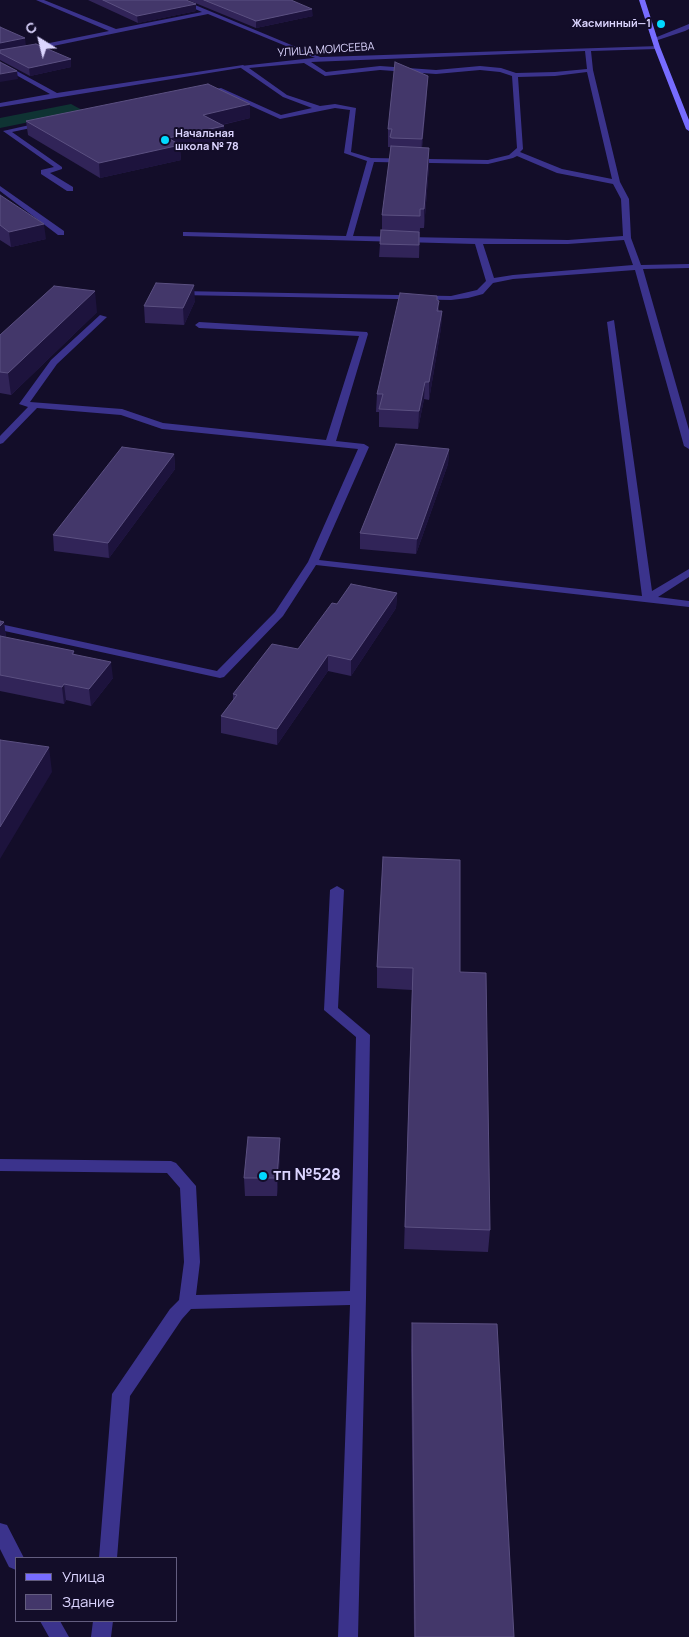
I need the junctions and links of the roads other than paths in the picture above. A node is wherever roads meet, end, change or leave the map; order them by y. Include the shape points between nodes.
1 (39, 0) edge
2 (178, 0) edge
3 (642, 0) edge
4 (210, 12) junction
5 (689, 26) edge
6 (117, 32) junction
7 (655, 40) junction
8 (657, 47) junction
9 (588, 50) junction
10 (0, 55) edge
11 (322, 59) junction
12 (304, 60) junction
13 (0, 64) edge
14 (243, 67) junction
15 (590, 70) junction
16 (515, 75) junction
17 (192, 94) edge
18 (56, 95) junction
19 (0, 105) edge
20 (319, 108) junction
21 (53, 122) edge
22 (689, 129) edge
23 (516, 153) junction
24 (371, 160) junction
25 (616, 182) junction
26 (0, 188) edge
27 (70, 189) dead end
28 (61, 233) dead end
29 (186, 234) dead end
30 (349, 238) junction
31 (627, 238) junction
32 (478, 242) junction
33 (689, 266) edge
34 (638, 267) junction
35 (490, 281) junction
36 (172, 292) edge
37 (102, 317) dead end
38 (611, 322) dead end
39 (199, 325) dead end
40 (35, 405) junction
41 (0, 441) edge
42 (330, 444) junction
43 (689, 446) edge
44 (313, 562) junction
45 (689, 572) edge
46 (648, 599) junction
47 (689, 604) edge
48 (0, 627) edge
49 (337, 890) dead end
50 (0, 1164) edge
51 (358, 1298) junction
52 (187, 1302) junction
53 (0, 1531) edge
54 (108, 1557) edge
55 (15, 1558) edge
56 (51, 1622) edge
57 (102, 1622) edge
58 (59, 1637) edge
59 (101, 1637) edge
60 (348, 1637) edge

1 - 6 street
2 - 4 street
3 - 7 main road
4 - 6 street
4 - 11 street
5 - 7 street
6 - 10 street
7 - 8 main road
8 - 9 street, УЛИЦА МОИСЕЕВА
8 - 22 main road
9 - 11 street, УЛИЦА МОИСЕЕВА
9 - 15 street
11 - 12 street, УЛИЦА МОИСЕЕВА
12 - 14 street, УЛИЦА МОИСЕЕВА
12 - 16 street via 325,74 380,68 436,72 480,68
13 - 18 street
14 - 18 street, УЛИЦА МОИСЕЕВА
14 - 20 street via 285,96
15 - 16 street
15 - 25 street
16 - 23 street via 520,149
17 - 20 street via 219,89 280,117
18 - 19 street, УЛИЦА МОИСЕЕВА
20 - 24 street via 354,109 348,153
21 - 27 street via 6,132 60,168 44,172
23 - 24 street via 488,162
23 - 25 street via 560,171
24 - 30 street
25 - 31 street via 624,199
26 - 28 street
29 - 30 street
30 - 32 street
31 - 32 street
31 - 34 street
32 - 35 street
33 - 34 street
34 - 35 street
34 - 43 street
35 - 36 street via 480,292 451,298
37 - 40 street via 54,362 24,404
38 - 46 street
39 - 42 street via 364,334
40 - 41 street
40 - 42 street via 122,412 162,426
42 - 44 street via 364,447
44 - 46 street
44 - 48 street via 279,614 220,675
45 - 46 street
46 - 47 street
49 - 51 street via 331,1010 363,1035
50 - 52 street via 171,1168 188,1186 192,1262
51 - 52 street
51 - 60 street
52 - 54 street via 121,1394
53 - 55 street
56 - 58 street
57 - 59 street

